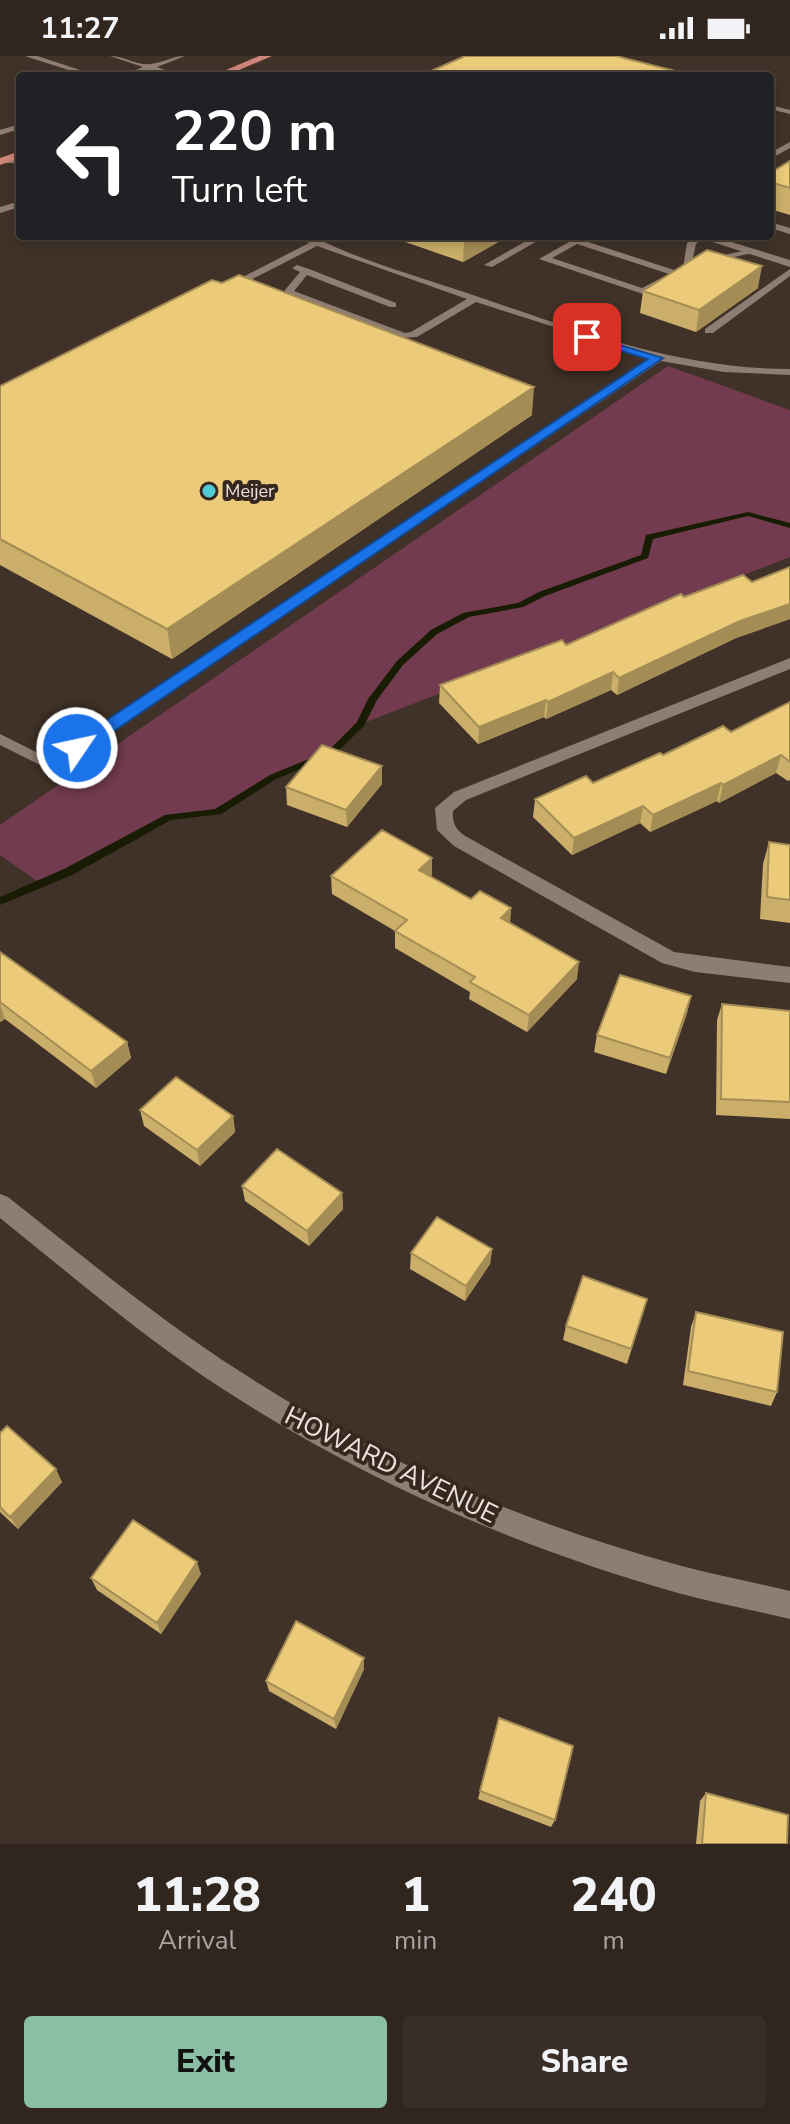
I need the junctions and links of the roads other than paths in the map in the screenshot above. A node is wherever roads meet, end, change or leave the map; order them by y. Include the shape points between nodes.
1 (29, 56) edge
2 (114, 56) edge
3 (181, 56) edge
4 (267, 56) edge
5 (151, 68) junction
6 (82, 72) edge
7 (138, 72) edge
8 (164, 72) edge
9 (227, 72) edge
10 (311, 240) edge
11 (535, 240) edge
12 (695, 240) edge
13 (713, 240) edge
14 (317, 242) junction
15 (752, 252) junction
16 (279, 261) junction
17 (790, 264) edge
18 (489, 265) dead end
19 (686, 266) junction
20 (306, 271) junction
21 (790, 272) edge
22 (674, 273) junction
23 (216, 294) edge
24 (475, 299) junction
25 (393, 305) dead end
26 (709, 331) edge
27 (658, 358) junction
28 (790, 372) edge
29 (790, 663) edge
30 (0, 739) edge
31 (790, 975) edge
32 (0, 1204) edge
33 (790, 1605) edge

1 - 6 lane
2 - 5 lane
3 - 5 lane
4 - 9 main road
5 - 7 lane
5 - 8 lane
10 - 14 lane
11 - 18 lane
12 - 19 lane
13 - 15 street
14 - 16 lane
14 - 24 lane
15 - 17 street
15 - 19 lane
16 - 20 lane
16 - 23 lane
19 - 22 lane
20 - 24 lane via 288,292 404,336
20 - 25 lane
21 - 26 lane
22 - 22 lane via 643,291 544,259 576,241
24 - 27 lane
27 - 28 lane via 727,371
27 - 30 lane via 51,765
29 - 31 street via 460,796 444,808 442,823 449,834 475,850 669,958
32 - 33 street, HOWARD AVENUE via 185,1350 339,1445 509,1522 676,1578

